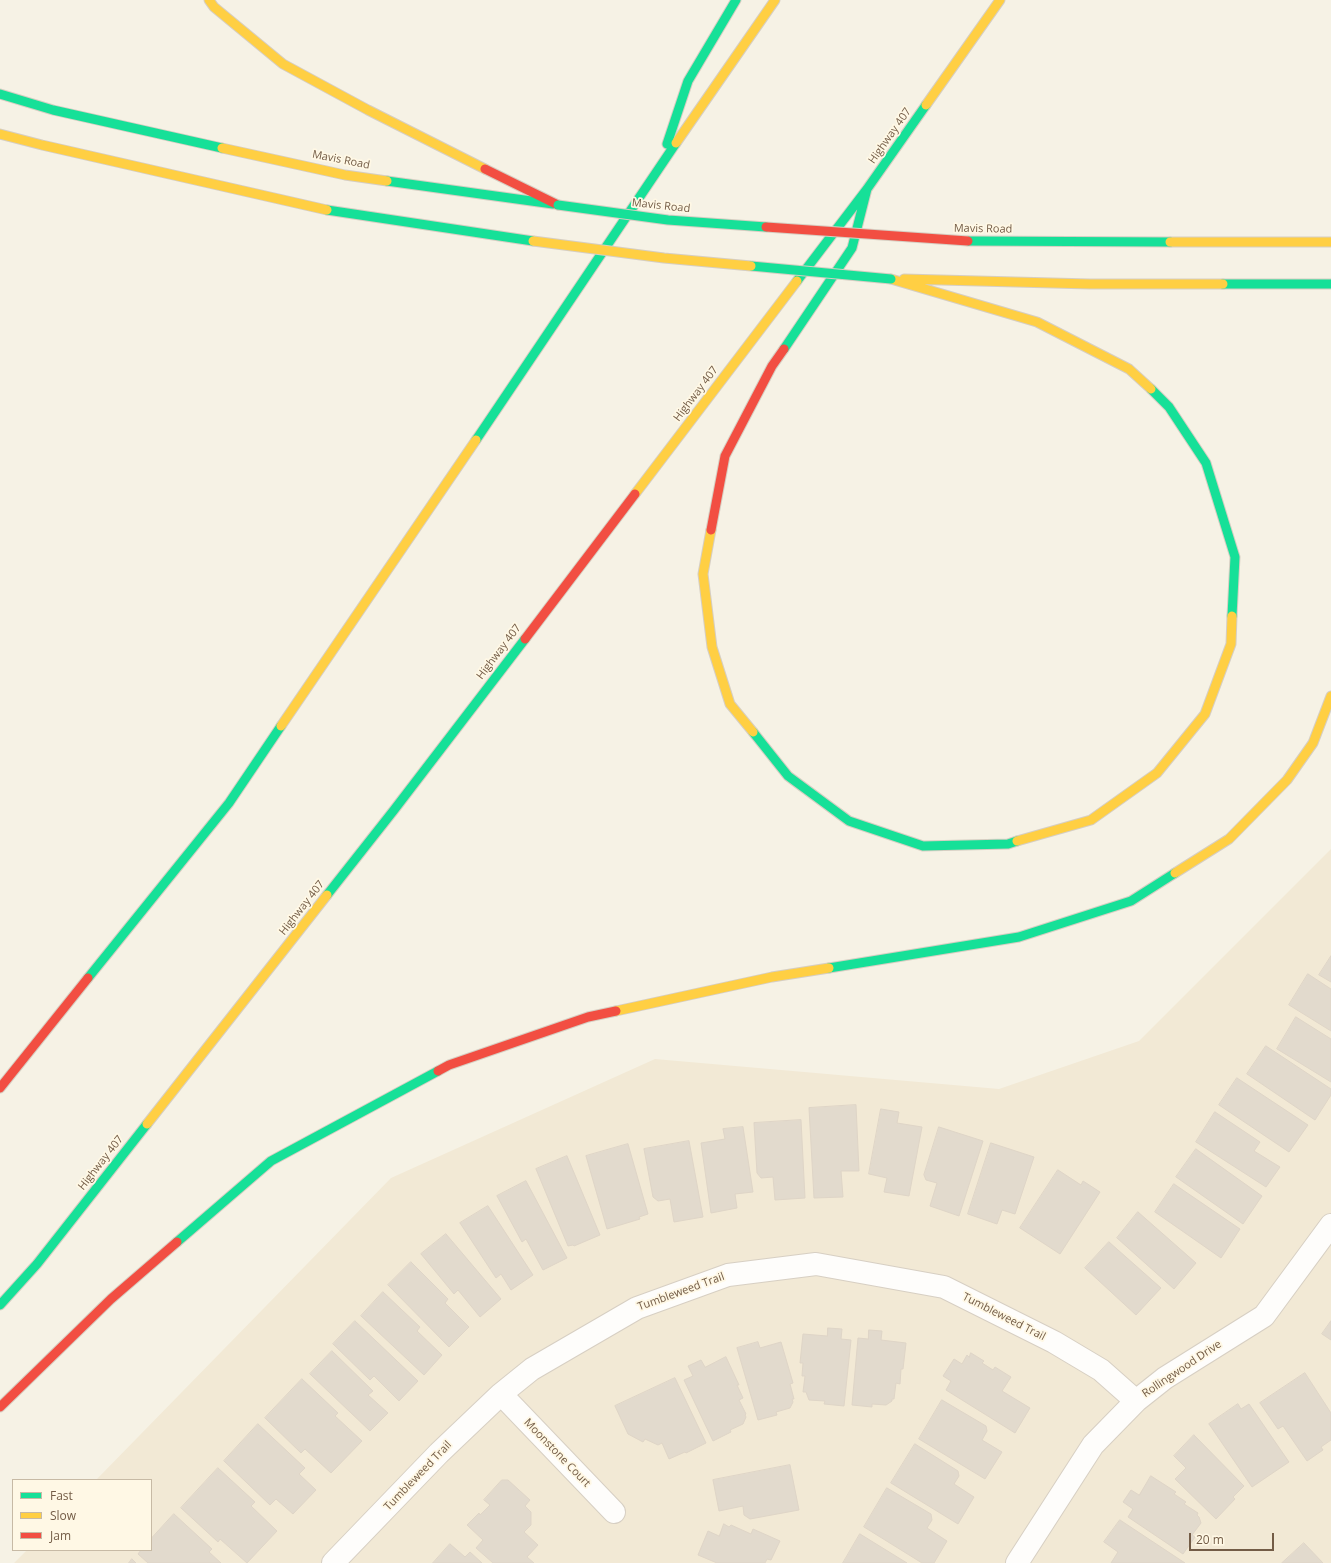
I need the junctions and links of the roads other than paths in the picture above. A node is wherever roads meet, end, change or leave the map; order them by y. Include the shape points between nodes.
1 (209, 0) edge
2 (736, 0) edge
3 (775, 0) edge
4 (1000, 0) edge
5 (0, 94) edge
6 (0, 134) edge
7 (659, 168) junction
8 (867, 189) junction
9 (558, 205) junction
10 (1331, 242) edge
11 (891, 279) junction
12 (1331, 284) edge
13 (1331, 696) edge
14 (0, 1088) edge
15 (1331, 1226) edge
16 (0, 1305) edge
17 (501, 1394) junction
18 (1136, 1401) junction
19 (0, 1407) edge
20 (614, 1512) dead end
21 (334, 1563) edge
22 (1017, 1563) edge

1 - 9 main road via 283,64 368,110
2 - 7 main road via 688,81
3 - 7 main road
4 - 8 main road, Highway 407
5 - 9 main road, Mavis Road via 53,110 346,175
6 - 11 main road, bridge via 332,211 664,258
7 - 14 main road via 229,803
8 - 11 main road via 852,248 772,366 725,456 703,574 712,647 730,704 788,776 849,821 923,846 1008,844 1091,820 1157,773 1205,714 1231,644 1235,557 1206,463 1169,407 1129,368 1037,322
8 - 16 main road, Highway 407 via 394,810 37,1264
9 - 10 main road, Mavis Road, bridge via 668,220 968,242
11 - 12 main road via 1090,284
13 - 19 main road via 1313,742 1287,780 1229,839 1131,901 1018,937 772,977 588,1016 449,1065 271,1161 111,1299
15 - 18 street, Rollingwood Drive via 1264,1316 1165,1378
17 - 18 street, Tumbleweed Trail via 532,1369 637,1308 728,1275 816,1264 944,1287 1054,1342 1101,1370
17 - 20 street, Moonstone Court
17 - 21 street, Tumbleweed Trail
18 - 22 street, Rollingwood Drive via 1093,1445

